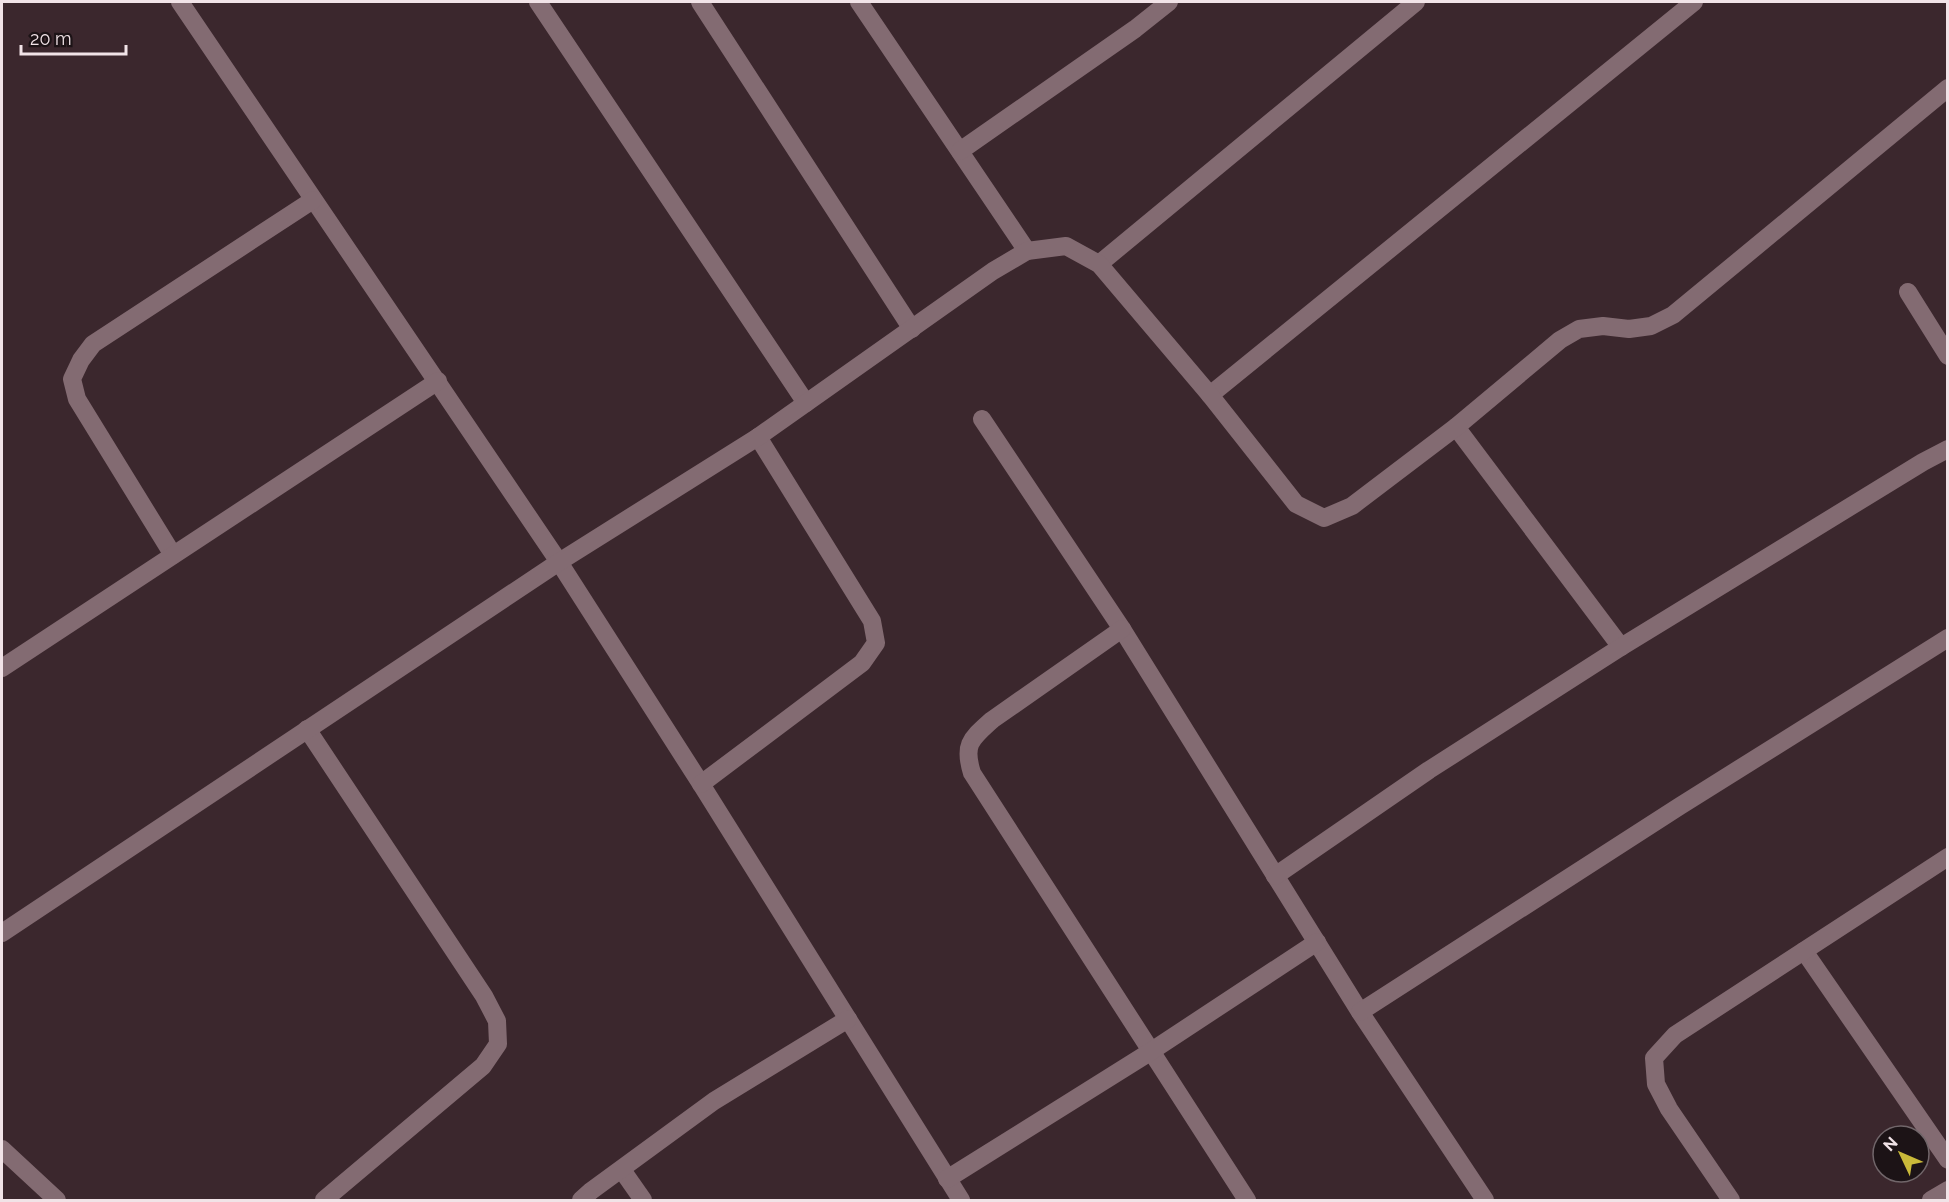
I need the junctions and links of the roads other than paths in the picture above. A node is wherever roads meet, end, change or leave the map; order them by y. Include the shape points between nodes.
1 (180, 2) edge
2 (538, 2) edge
3 (699, 2) edge
4 (860, 2) edge
5 (1169, 2) edge
6 (1416, 2) edge
7 (1694, 2) edge
8 (1947, 88) edge
9 (960, 151) junction
10 (313, 200) junction
11 (1027, 251) junction
12 (1099, 264) junction
13 (1908, 292) dead end
14 (912, 329) junction
15 (1947, 356) edge
16 (438, 381) junction
17 (1210, 395) junction
18 (806, 403) junction
19 (982, 419) dead end
20 (1456, 427) junction
21 (758, 437) junction
22 (1947, 449) edge
23 (173, 555) junction
24 (559, 562) junction
25 (1122, 629) junction
26 (1947, 638) edge
27 (1621, 647) junction
28 (2, 668) edge
29 (307, 729) junction
30 (701, 784) junction
31 (1947, 857) edge
32 (1275, 876) junction
33 (2, 933) edge
34 (1317, 942) junction
35 (1804, 951) junction
36 (1360, 1012) junction
37 (848, 1019) junction
38 (1150, 1052) junction
39 (2, 1149) edge
40 (1947, 1160) edge
41 (622, 1170) junction
42 (947, 1179) junction
43 (1947, 1190) edge
44 (1481, 1199) edge
45 (57, 1200) edge
46 (324, 1200) edge
47 (582, 1200) edge
48 (642, 1200) edge
49 (961, 1200) edge
50 (1247, 1200) edge
51 (1731, 1200) edge
52 (1931, 1200) edge

1 - 10 street
2 - 18 street
3 - 14 street
4 - 9 street
5 - 9 street
6 - 12 street
7 - 17 street
8 - 20 street via 1673,315 1652,326 1579,329 1560,340
9 - 11 street
10 - 16 street
10 - 23 street via 93,344 72,379 77,399
11 - 12 street via 1066,246
11 - 14 street
12 - 17 street
13 - 15 street
14 - 18 street
16 - 23 street
16 - 24 street
17 - 20 street via 1296,504 1324,518 1353,506
18 - 21 street
19 - 25 street
20 - 27 street
21 - 24 street
21 - 30 street via 872,621 876,643 862,663
22 - 27 street
23 - 28 street
24 - 29 street
24 - 30 street
25 - 32 street
25 - 38 street via 992,720 973,738 967,755 972,773
26 - 36 street
27 - 32 street via 1429,770
29 - 33 street
29 - 46 street via 484,996 497,1021 498,1044 483,1066
30 - 37 street
31 - 35 street
32 - 34 street
34 - 36 street
34 - 38 street
35 - 40 street
35 - 51 street via 1675,1035 1654,1058 1660,1092
36 - 44 street
37 - 41 street via 714,1101
37 - 42 street
38 - 42 street
38 - 50 street
39 - 45 street
41 - 47 street
41 - 48 street
42 - 49 street
43 - 52 street

